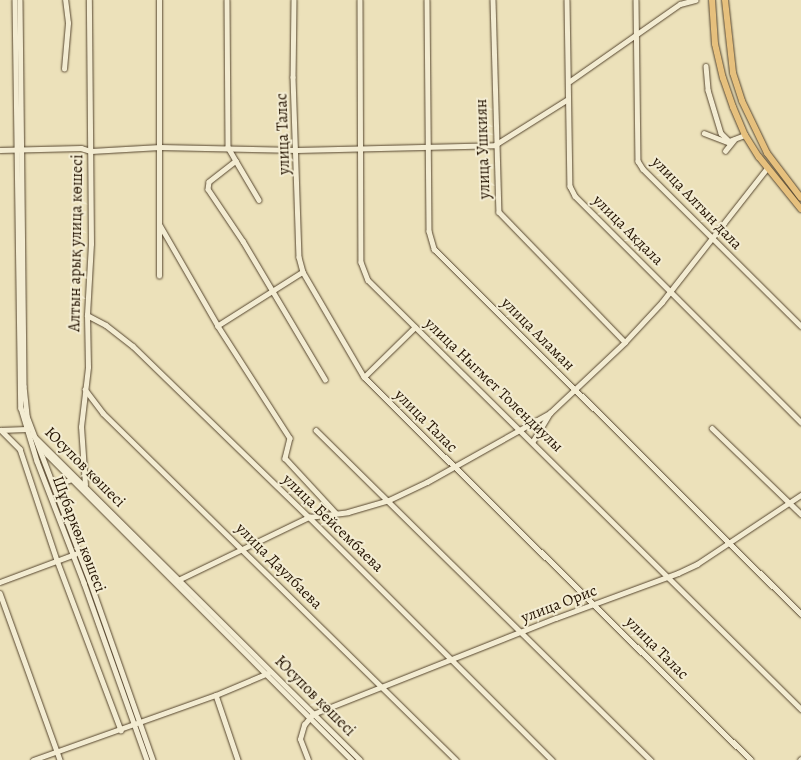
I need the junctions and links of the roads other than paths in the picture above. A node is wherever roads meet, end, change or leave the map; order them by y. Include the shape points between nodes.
1 (15, 0) edge
2 (20, 0) edge
3 (66, 0) edge
4 (89, 0) edge
5 (159, 0) edge
6 (227, 0) edge
7 (294, 0) edge
8 (360, 0) edge
9 (427, 0) edge
10 (493, 0) edge
11 (567, 0) edge
12 (636, 0) edge
13 (695, 0) edge
14 (712, 0) edge
15 (725, 0) edge
16 (636, 35) junction
17 (706, 66) dead end
18 (64, 70) dead end
19 (570, 81) junction
20 (568, 98) junction
21 (704, 133) dead end
22 (745, 135) junction
23 (732, 141) junction
24 (495, 145) junction
25 (160, 146) junction
26 (428, 146) junction
27 (228, 147) junction
28 (361, 147) junction
29 (0, 150) edge
30 (19, 150) junction
31 (298, 150) junction
32 (91, 151) junction
33 (725, 151) dead end
34 (236, 161) junction
35 (768, 168) junction
36 (799, 195) edge
37 (791, 198) junction
38 (260, 200) dead end
39 (801, 209) edge
40 (160, 225) junction
41 (711, 237) junction
42 (303, 272) junction
43 (159, 276) dead end
44 (271, 292) junction
45 (670, 292) junction
46 (87, 315) junction
47 (218, 326) junction
48 (801, 326) edge
49 (415, 327) junction
50 (625, 342) junction
51 (364, 377) junction
52 (325, 379) dead end
53 (85, 389) junction
54 (577, 389) junction
55 (550, 413) junction
56 (801, 422) edge
57 (712, 428) dead end
58 (26, 429) junction
59 (520, 429) junction
60 (1, 430) edge
61 (316, 430) dead end
62 (32, 433) junction
63 (533, 441) junction
64 (454, 468) junction
65 (72, 479) junction
66 (85, 485) junction
67 (801, 494) edge
68 (389, 500) junction
69 (58, 501) junction
70 (790, 502) junction
71 (336, 513) junction
72 (801, 514) edge
73 (309, 517) junction
74 (729, 542) junction
75 (242, 548) junction
76 (78, 552) junction
77 (73, 554) junction
78 (57, 560) junction
79 (669, 577) junction
80 (178, 580) junction
81 (0, 582) edge
82 (0, 593) edge
83 (595, 604) junction
84 (801, 614) edge
85 (522, 632) junction
86 (452, 660) junction
87 (269, 672) junction
88 (384, 688) junction
89 (216, 695) junction
90 (801, 709) edge
91 (312, 716) junction
92 (140, 723) junction
93 (134, 725) junction
94 (121, 730) junction
95 (57, 752) junction
96 (33, 760) edge
97 (60, 760) edge
98 (147, 760) edge
99 (153, 760) edge
100 (238, 760) edge
101 (308, 760) edge
102 (352, 760) edge
103 (360, 760) edge
104 (456, 760) edge
105 (552, 760) edge
106 (650, 760) edge
107 (751, 760) edge

1 - 30 street, Шұбаркөл көшесі
2 - 30 street, Шұбаркөл көшесі
3 - 18 street via 68,23
4 - 32 street, Алтын арық улица көшесі
5 - 25 street
6 - 27 street
7 - 31 street, улица Талас via 293,77
8 - 28 street, улица Ныгмет Толендиулы
9 - 26 street, улица Аламан
10 - 24 street, улица Ушкиян
11 - 19 street, улица Акдала
12 - 16 street, улица Алтын дала
13 - 16 street via 680,4
14 - 22 main road via 715,44 723,78
15 - 36 main road via 733,73 742,101 767,153
16 - 19 street
16 - 41 street, улица Алтын дала via 638,161
17 - 23 street via 713,112 721,133
19 - 20 street, улица Акдала
20 - 24 street
20 - 45 street, улица Акдала via 570,186 575,196
21 - 23 street via 715,139
22 - 23 street
22 - 35 main road
23 - 33 street
24 - 26 street
24 - 50 street, улица Ушкиян via 497,206 502,217
25 - 27 street
25 - 32 street
25 - 40 street
26 - 28 street
26 - 54 street, улица Аламан via 430,236 434,249
27 - 31 street
27 - 34 street
28 - 31 street
28 - 49 street, улица Ныгмет Толендиулы via 364,272 368,280
29 - 30 street
30 - 32 street via 81,148
30 - 58 street, Шұбаркөл көшесі via 19,386
30 - 62 street, Шұбаркөл көшесі via 24,386
31 - 42 street, улица Талас via 299,257
32 - 46 street, Алтын арық улица көшесі via 91,244
34 - 38 street
34 - 44 street via 209,182 208,189 243,241
35 - 37 main road
35 - 41 street
36 - 37 main road
37 - 39 main road
40 - 43 street
40 - 47 street
41 - 45 street
41 - 48 street, улица Алтын дала
42 - 44 street
42 - 51 street, улица Талас
44 - 47 street
44 - 52 street
45 - 50 street
45 - 56 street, улица Акдала
46 - 53 street, Алтын арық улица көшесі
46 - 73 street, улица Бейсембаева via 106,325 133,346
47 - 71 street via 290,438 285,458
49 - 51 street
49 - 59 street, улица Ныгмет Толендиулы
50 - 54 street
51 - 64 street, улица Талас
53 - 66 street, Алтын арық улица көшесі via 81,427
53 - 75 street, улица Даулбаева via 103,413
54 - 55 street
54 - 74 street, улица Аламан
55 - 59 street
55 - 63 street
57 - 70 street
58 - 60 street
58 - 62 street
58 - 77 street, Шұбаркөл көшесі
59 - 63 street, улица Ныгмет Толендиулы
59 - 64 street
60 - 78 street via 20,449
61 - 68 street
62 - 65 street, Юсупов көшесі via 47,454
62 - 66 street, Юсупов көшесі
62 - 69 street, Шұбаркөл көшесі
63 - 79 street, улица Ныгмет Толендиулы
64 - 68 street
64 - 83 street, улица Талас
65 - 69 street via 59,484
65 - 80 street, Юсупов көшесі
66 - 80 street, Юсупов көшесі
67 - 70 street, улица Орис
68 - 71 street
68 - 85 street
69 - 76 street, Шұбаркөл көшесі
70 - 72 street
70 - 74 street, улица Орис
71 - 73 street
73 - 75 street
73 - 86 street, улица Бейсембаева
74 - 79 street, улица Орис via 697,564
74 - 84 street, улица Аламан
75 - 80 street
75 - 88 street, улица Даулбаева
76 - 77 street
76 - 92 street, Шұбаркөл көшесі
77 - 78 street
77 - 93 street, Шұбаркөл көшесі
78 - 81 street
78 - 94 street
79 - 83 street, улица Орис
79 - 90 street, улица Ныгмет Толендиулы
80 - 87 street, Юсупов көшесі
82 - 95 street
83 - 85 street, улица Орис
83 - 107 street, улица Талас
85 - 86 street, улица Орис
85 - 106 street
86 - 88 street, улица Орис
86 - 105 street, улица Бейсембаева
87 - 89 street
87 - 91 street, Юсупов көшесі
88 - 91 street, улица Орис
88 - 104 street, улица Даулбаева
89 - 92 street
89 - 100 street
91 - 101 street via 301,732 300,739
91 - 102 street, Юсупов көшесі
91 - 103 street, Юсупов көшесі
92 - 93 street
92 - 99 street, Шұбаркөл көшесі
93 - 94 street
93 - 98 street, Шұбаркөл көшесі
94 - 95 street
95 - 96 street
95 - 97 street

